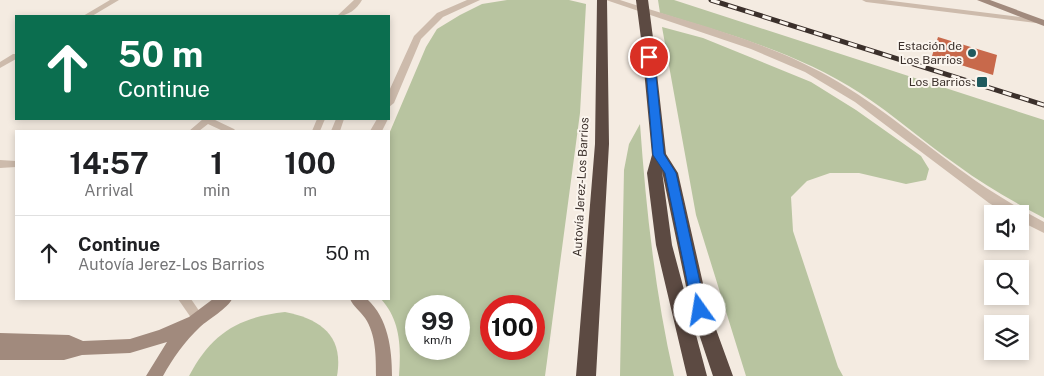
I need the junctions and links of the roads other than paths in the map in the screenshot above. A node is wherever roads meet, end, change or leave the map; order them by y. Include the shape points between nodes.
1 (115, 0) edge
2 (358, 0) edge
3 (474, 0) edge
4 (602, 0) edge
5 (611, 0) edge
6 (642, 0) edge
7 (866, 0) edge
8 (982, 0) edge
9 (89, 15) edge
10 (341, 15) edge
11 (1044, 22) edge
12 (15, 57) edge
13 (0, 65) edge
14 (390, 101) edge
15 (208, 120) edge
16 (194, 130) edge
17 (229, 130) edge
18 (659, 155) junction
19 (0, 164) edge
20 (15, 164) edge
21 (1005, 205) edge
22 (1029, 220) edge
23 (1044, 228) edge
24 (185, 300) edge
25 (225, 300) edge
26 (358, 300) edge
27 (195, 320) junction
28 (0, 340) edge
29 (82, 348) junction
30 (0, 353) edge
31 (154, 376) edge
32 (384, 376) edge
33 (586, 376) edge
34 (696, 376) edge
35 (723, 376) edge

1 - 9 lane
2 - 10 lane
3 - 14 street via 440,16 417,38
4 - 33 highway, Autovía Jerez-Los Barrios via 602,144
5 - 21 street via 758,49 836,85 943,164
6 - 18 highway, bridge
7 - 11 lane
8 - 11 street
12 - 13 lane
15 - 16 lane
15 - 17 lane
18 - 34 highway via 654,173 664,245
18 - 35 highway via 671,173 700,310
19 - 20 lane
22 - 23 street
24 - 27 lane
25 - 27 street
26 - 32 street via 372,316 381,334
27 - 29 street via 161,337 130,346
27 - 31 street via 164,357
28 - 29 street via 69,342
29 - 30 street via 64,353

